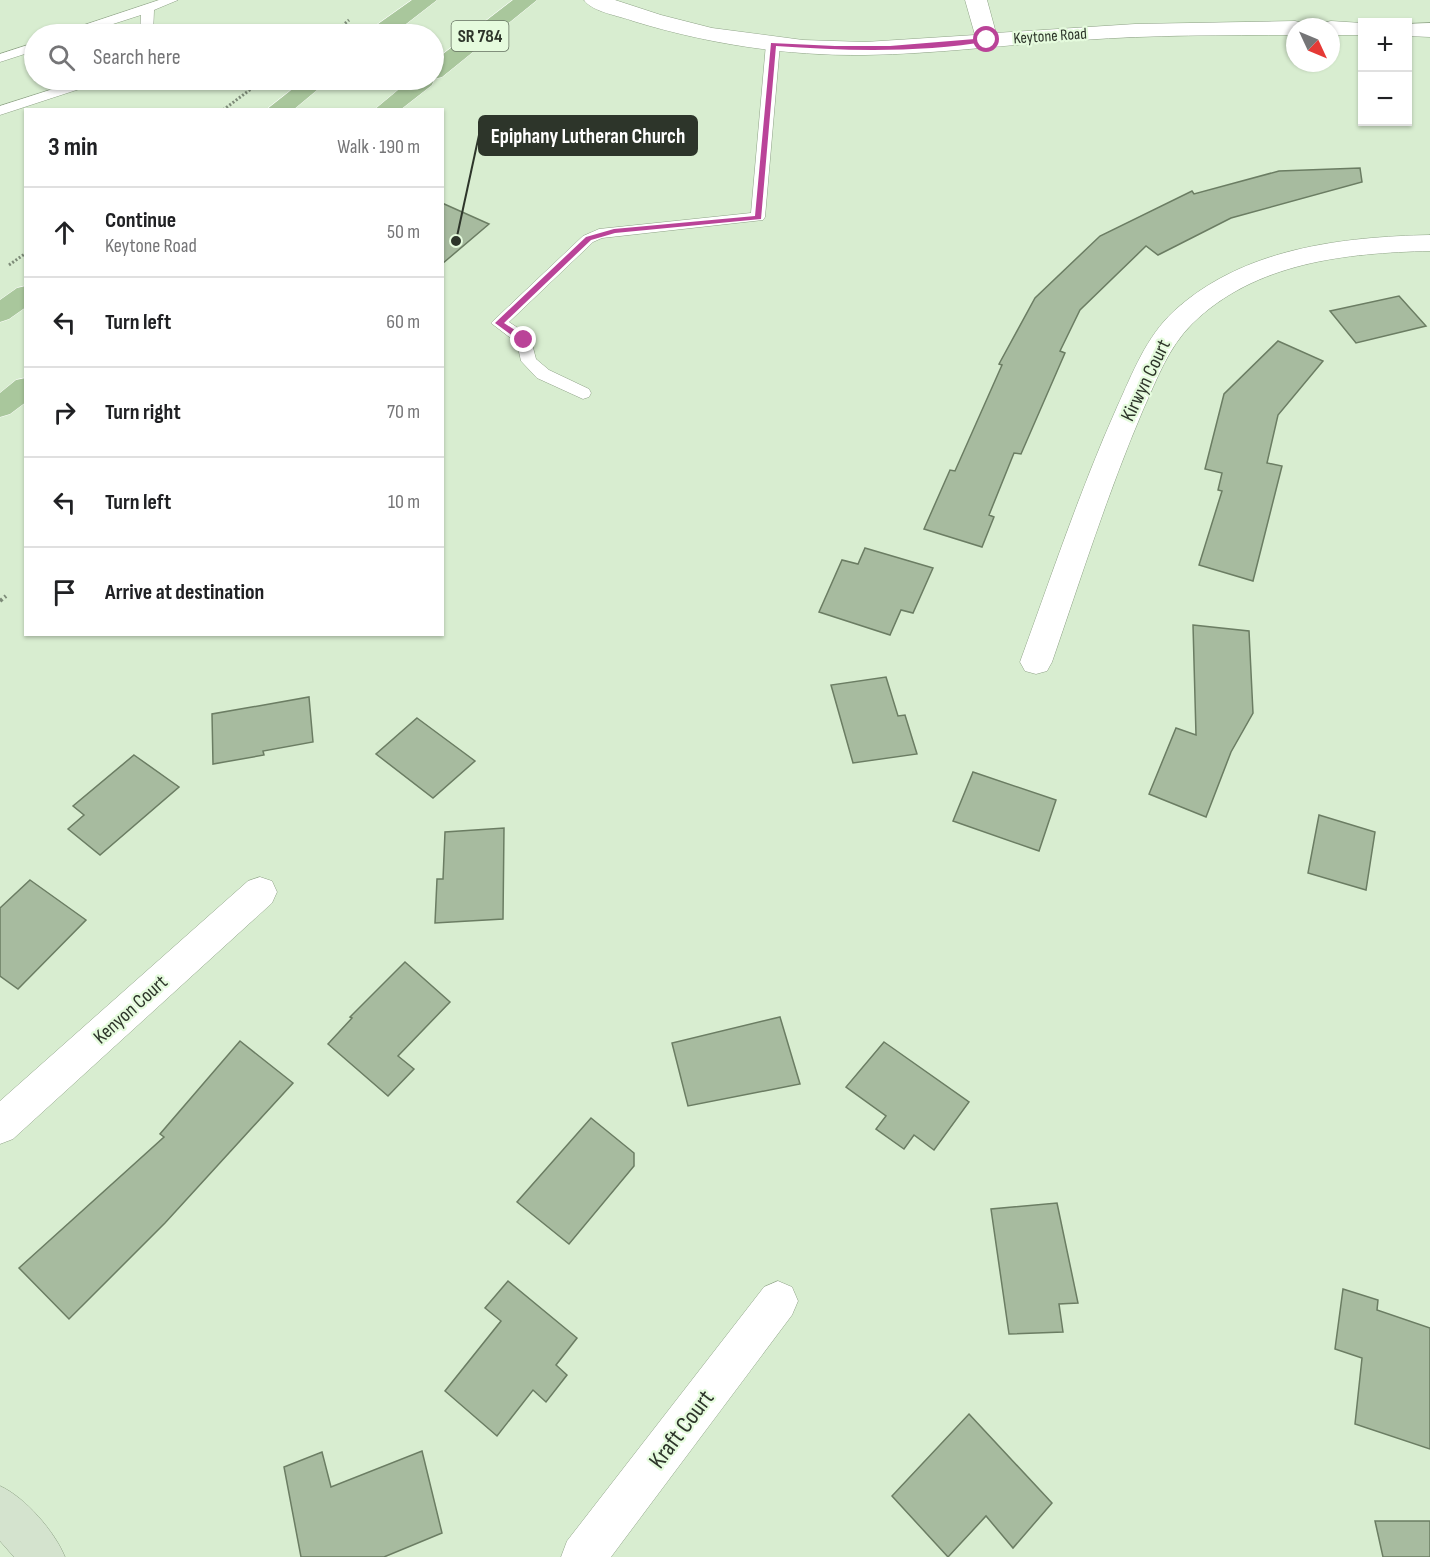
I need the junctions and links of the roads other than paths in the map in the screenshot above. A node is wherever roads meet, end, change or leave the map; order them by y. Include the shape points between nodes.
1 (172, 0) edge
2 (426, 0) edge
3 (526, 0) edge
4 (595, 0) edge
5 (976, 0) edge
6 (148, 8) junction
7 (101, 24) edge
8 (147, 24) edge
9 (394, 24) edge
10 (1286, 28) edge
11 (1340, 28) edge
12 (1358, 29) edge
13 (1412, 30) edge
14 (1430, 30) edge
15 (987, 40) junction
16 (773, 44) junction
17 (24, 50) edge
18 (0, 58) edge
19 (444, 64) edge
20 (63, 90) edge
21 (304, 90) edge
22 (411, 90) edge
23 (280, 108) edge
24 (388, 108) edge
25 (0, 111) edge
26 (1430, 243) edge
27 (24, 295) edge
28 (0, 313) edge
29 (24, 389) edge
30 (583, 393) dead end
31 (0, 407) edge
32 (1036, 662) dead end
33 (260, 892) dead end
34 (0, 1126) edge
35 (778, 1301) dead end
36 (0, 1508) edge
37 (43, 1557) edge
38 (584, 1557) edge

1 - 6 lane
2 - 9 main road
3 - 19 main road, SR 784
4 - 16 street, Keytone Road via 694,32
5 - 15 street
6 - 7 lane
6 - 8 lane
10 - 15 street, Keytone Road via 1086,33
11 - 12 street
13 - 14 street
15 - 16 street, Keytone Road via 890,48
16 - 30 lane via 758,218 599,234 588,239 499,323 524,340 529,361 543,374
17 - 18 lane
20 - 25 lane
21 - 23 main road
22 - 24 main road
26 - 32 street, Kirwyn Court via 1342,248 1293,257 1228,284 1195,307 1167,334 1111,452
27 - 28 main road
29 - 31 main road
33 - 34 street, Kenyon Court
35 - 38 street, Kraft Court
36 - 37 street

